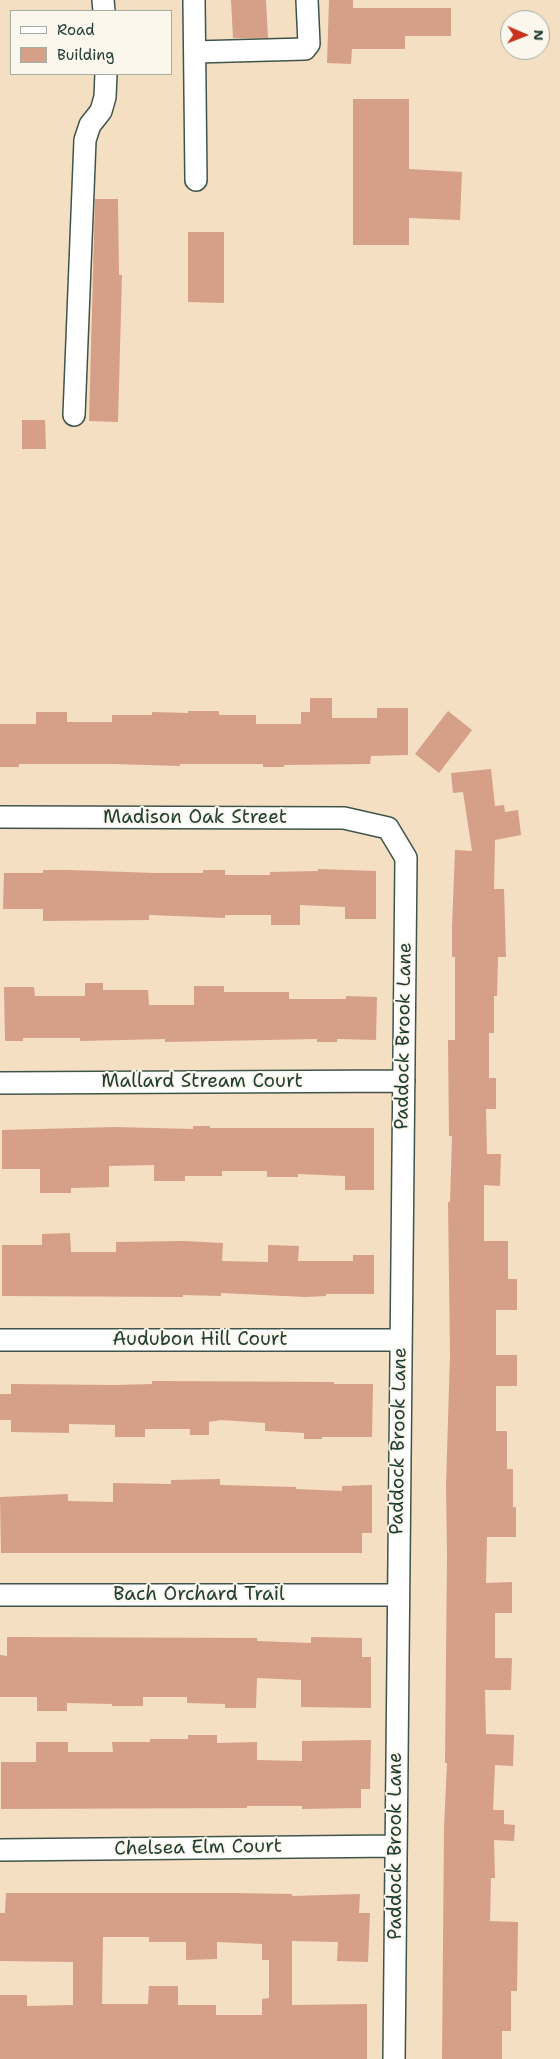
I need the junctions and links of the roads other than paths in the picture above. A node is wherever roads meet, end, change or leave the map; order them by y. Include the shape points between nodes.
1 (194, 0) edge
2 (308, 0) edge
3 (195, 52) junction
4 (106, 75) edge
5 (196, 180) dead end
6 (74, 416) dead end
7 (0, 817) edge
8 (388, 828) joint
9 (404, 1081) junction
10 (0, 1083) edge
11 (0, 1340) edge
12 (400, 1340) junction
13 (0, 1594) edge
14 (398, 1596) junction
15 (396, 1846) junction
16 (0, 1850) edge
17 (394, 2059) edge

1 - 3 street
2 - 3 street via 309,44 305,49
3 - 5 street
4 - 6 street via 101,111 90,125 85,140
7 - 8 street, Madison Oak Street via 344,818
8 - 9 street, Paddock Brook Lane via 406,858
9 - 10 street, Mallard Stream Court
9 - 12 street, Paddock Brook Lane
11 - 12 street, Audubon Hill Court
12 - 14 street, Paddock Brook Lane
13 - 14 street, Bach Orchard Trail
14 - 15 street, Paddock Brook Lane
15 - 16 street, Chelsea Elm Court
15 - 17 street, Paddock Brook Lane

